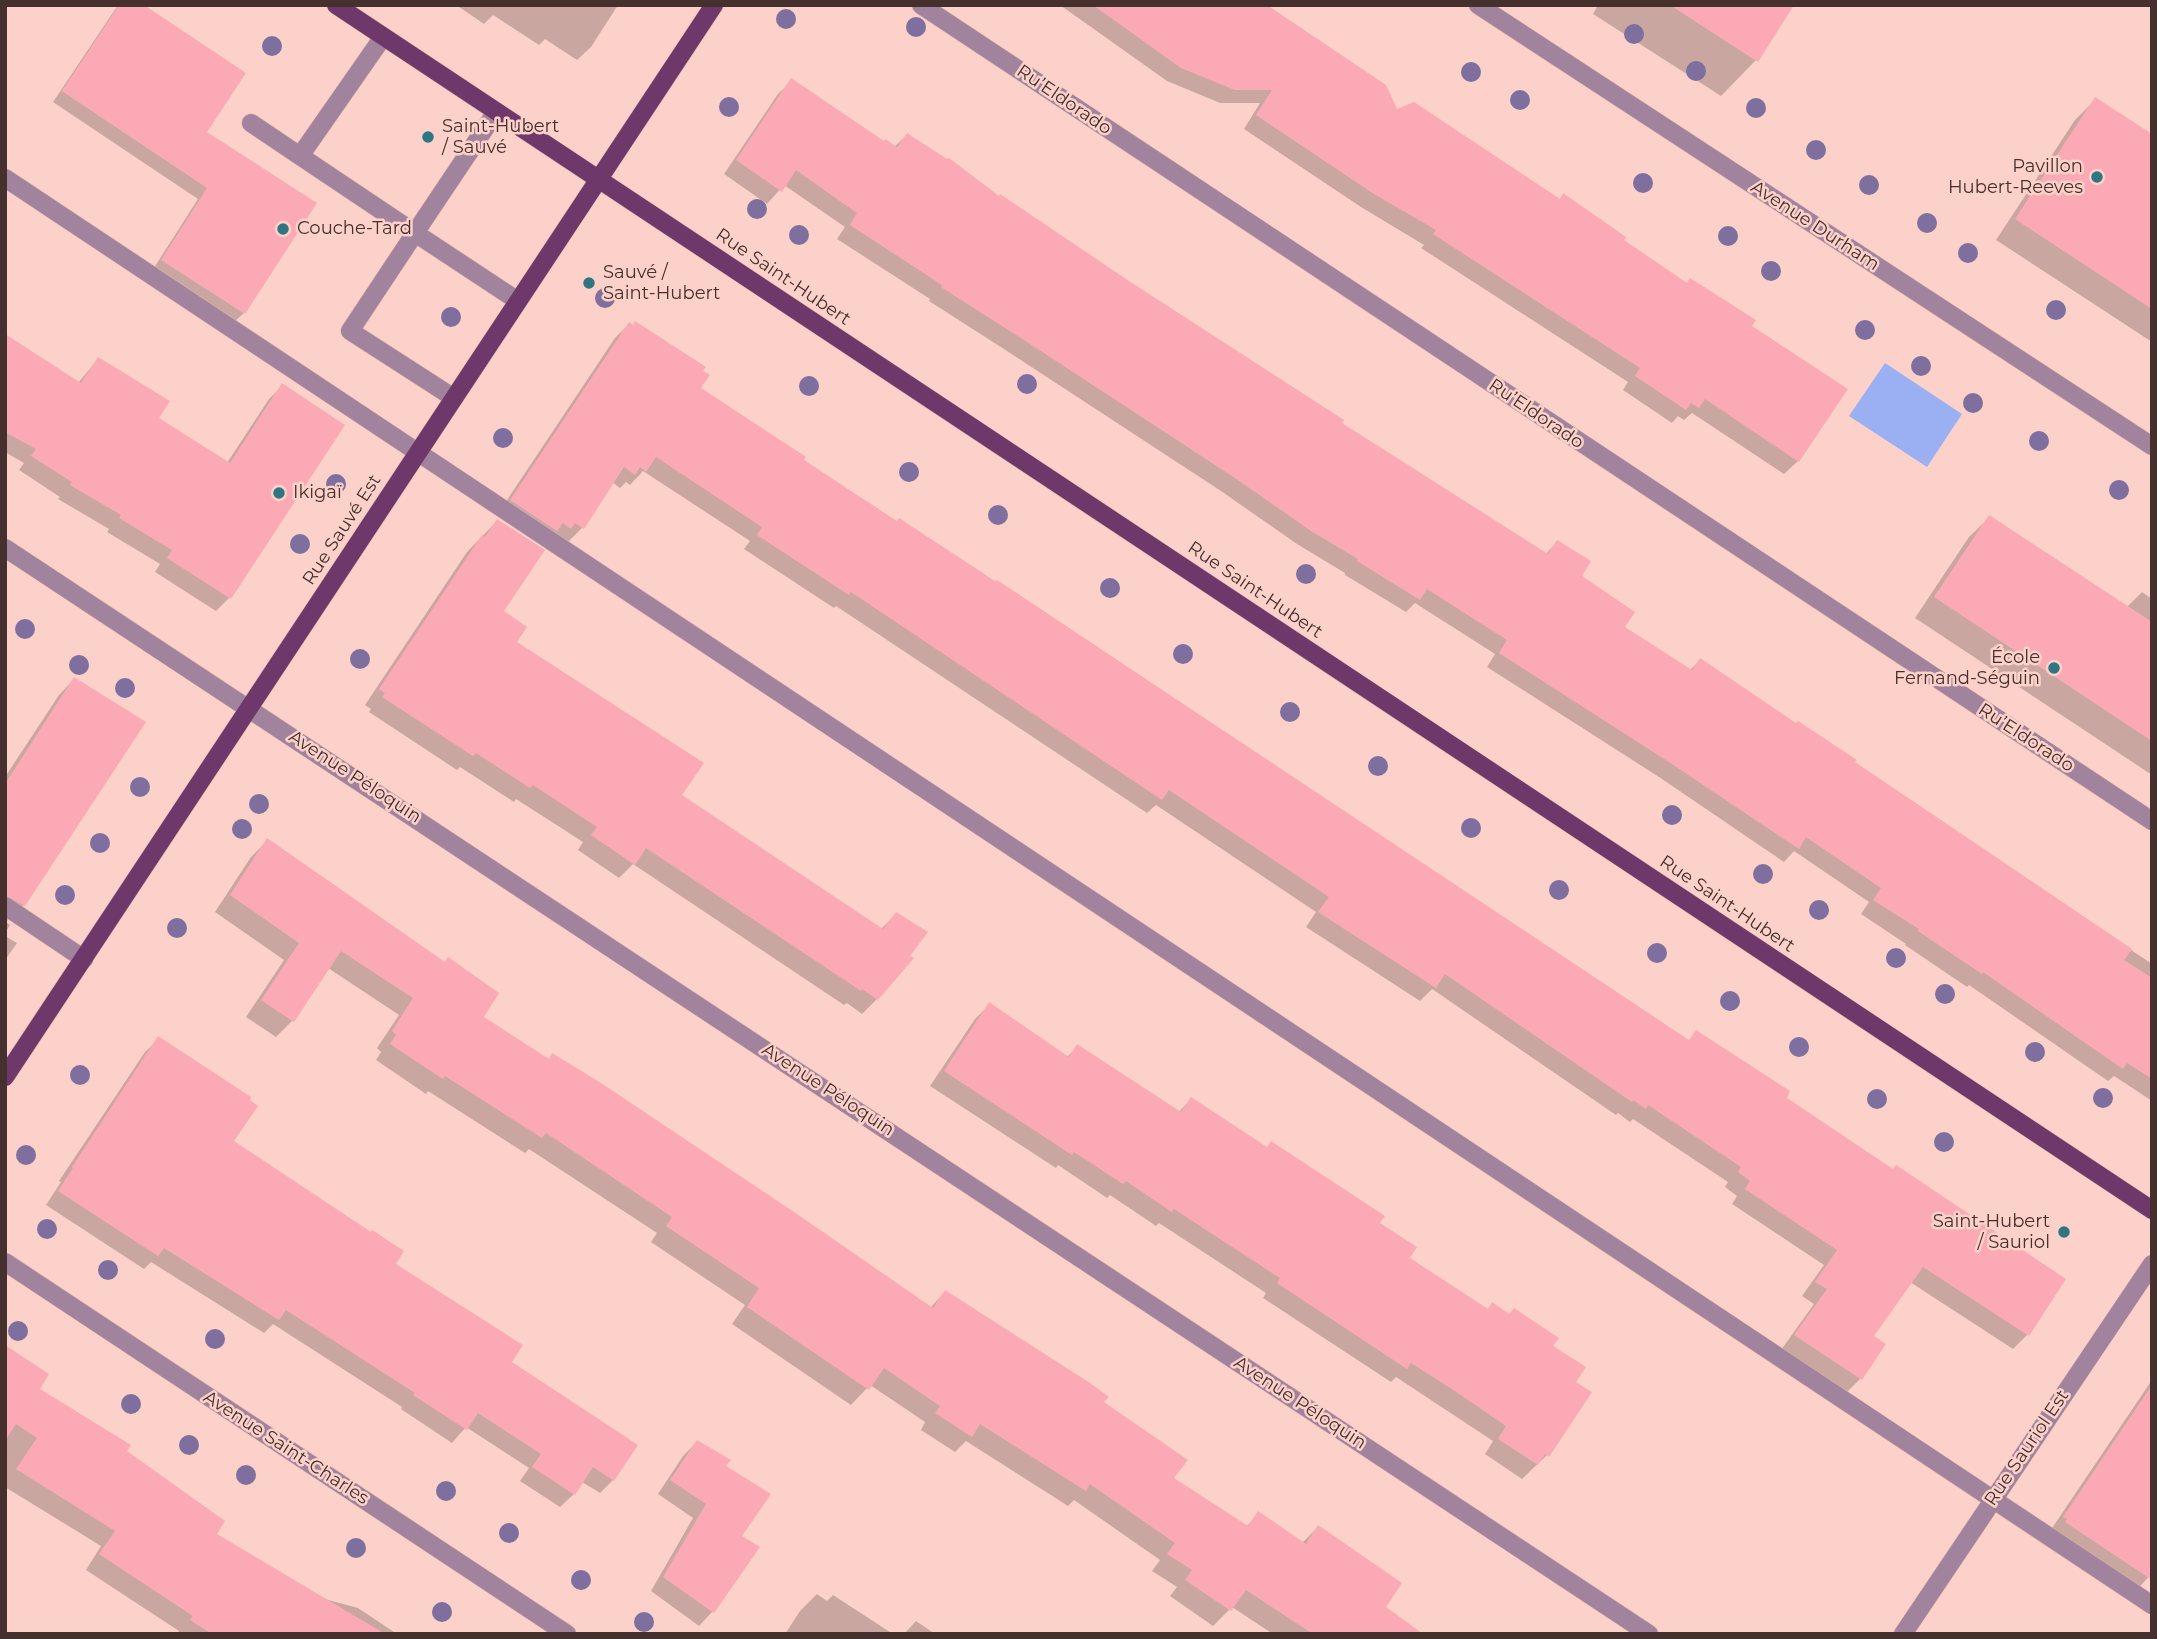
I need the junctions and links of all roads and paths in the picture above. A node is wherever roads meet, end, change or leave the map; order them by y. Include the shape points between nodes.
1 (336, 5) edge
2 (714, 5) edge
3 (921, 5) edge
4 (1478, 5) edge
5 (383, 37) junction
6 (496, 112) junction
7 (251, 123) dead end
8 (300, 156) junction
9 (5, 178) edge
10 (598, 180) junction
11 (415, 233) junction
12 (518, 301) junction
13 (454, 398) junction
14 (2152, 446) edge
15 (418, 452) junction
16 (5, 548) edge
17 (250, 708) junction
18 (2152, 821) edge
19 (5, 906) edge
20 (84, 958) junction
21 (5, 1077) edge
22 (2152, 1210) edge
23 (5, 1262) edge
24 (2152, 1264) edge
25 (1992, 1500) junction
26 (2152, 1605) edge
27 (567, 1634) edge
28 (1649, 1634) edge
29 (1903, 1634) edge

1 - 5 main road, Rue Saint-Hubert
2 - 10 main road, Rue Sauvé Est
3 - 18 street, Ru’Eldorado
4 - 14 street, Avenue Durham
5 - 6 main road, Rue Saint-Hubert
5 - 8 street
6 - 10 main road, Rue Saint-Hubert
6 - 11 street
7 - 8 street
8 - 11 street
9 - 15 street
10 - 12 main road, Rue Sauvé Est
10 - 22 main road, Rue Saint-Hubert
11 - 12 street
11 - 13 street via 351,331
12 - 13 main road, Rue Sauvé Est
13 - 15 main road, Rue Sauvé Est
15 - 17 main road, Rue Sauvé Est
15 - 25 street
16 - 17 street, Avenue Péloquin
17 - 20 main road, Rue Sauvé Est
17 - 28 street, Avenue Péloquin
19 - 20 street
20 - 21 main road, Rue Sauvé Est
23 - 27 street, Avenue Saint-Charles
24 - 25 street, Rue Sauriol Est
25 - 26 street
25 - 29 street, Rue Sauriol Est

